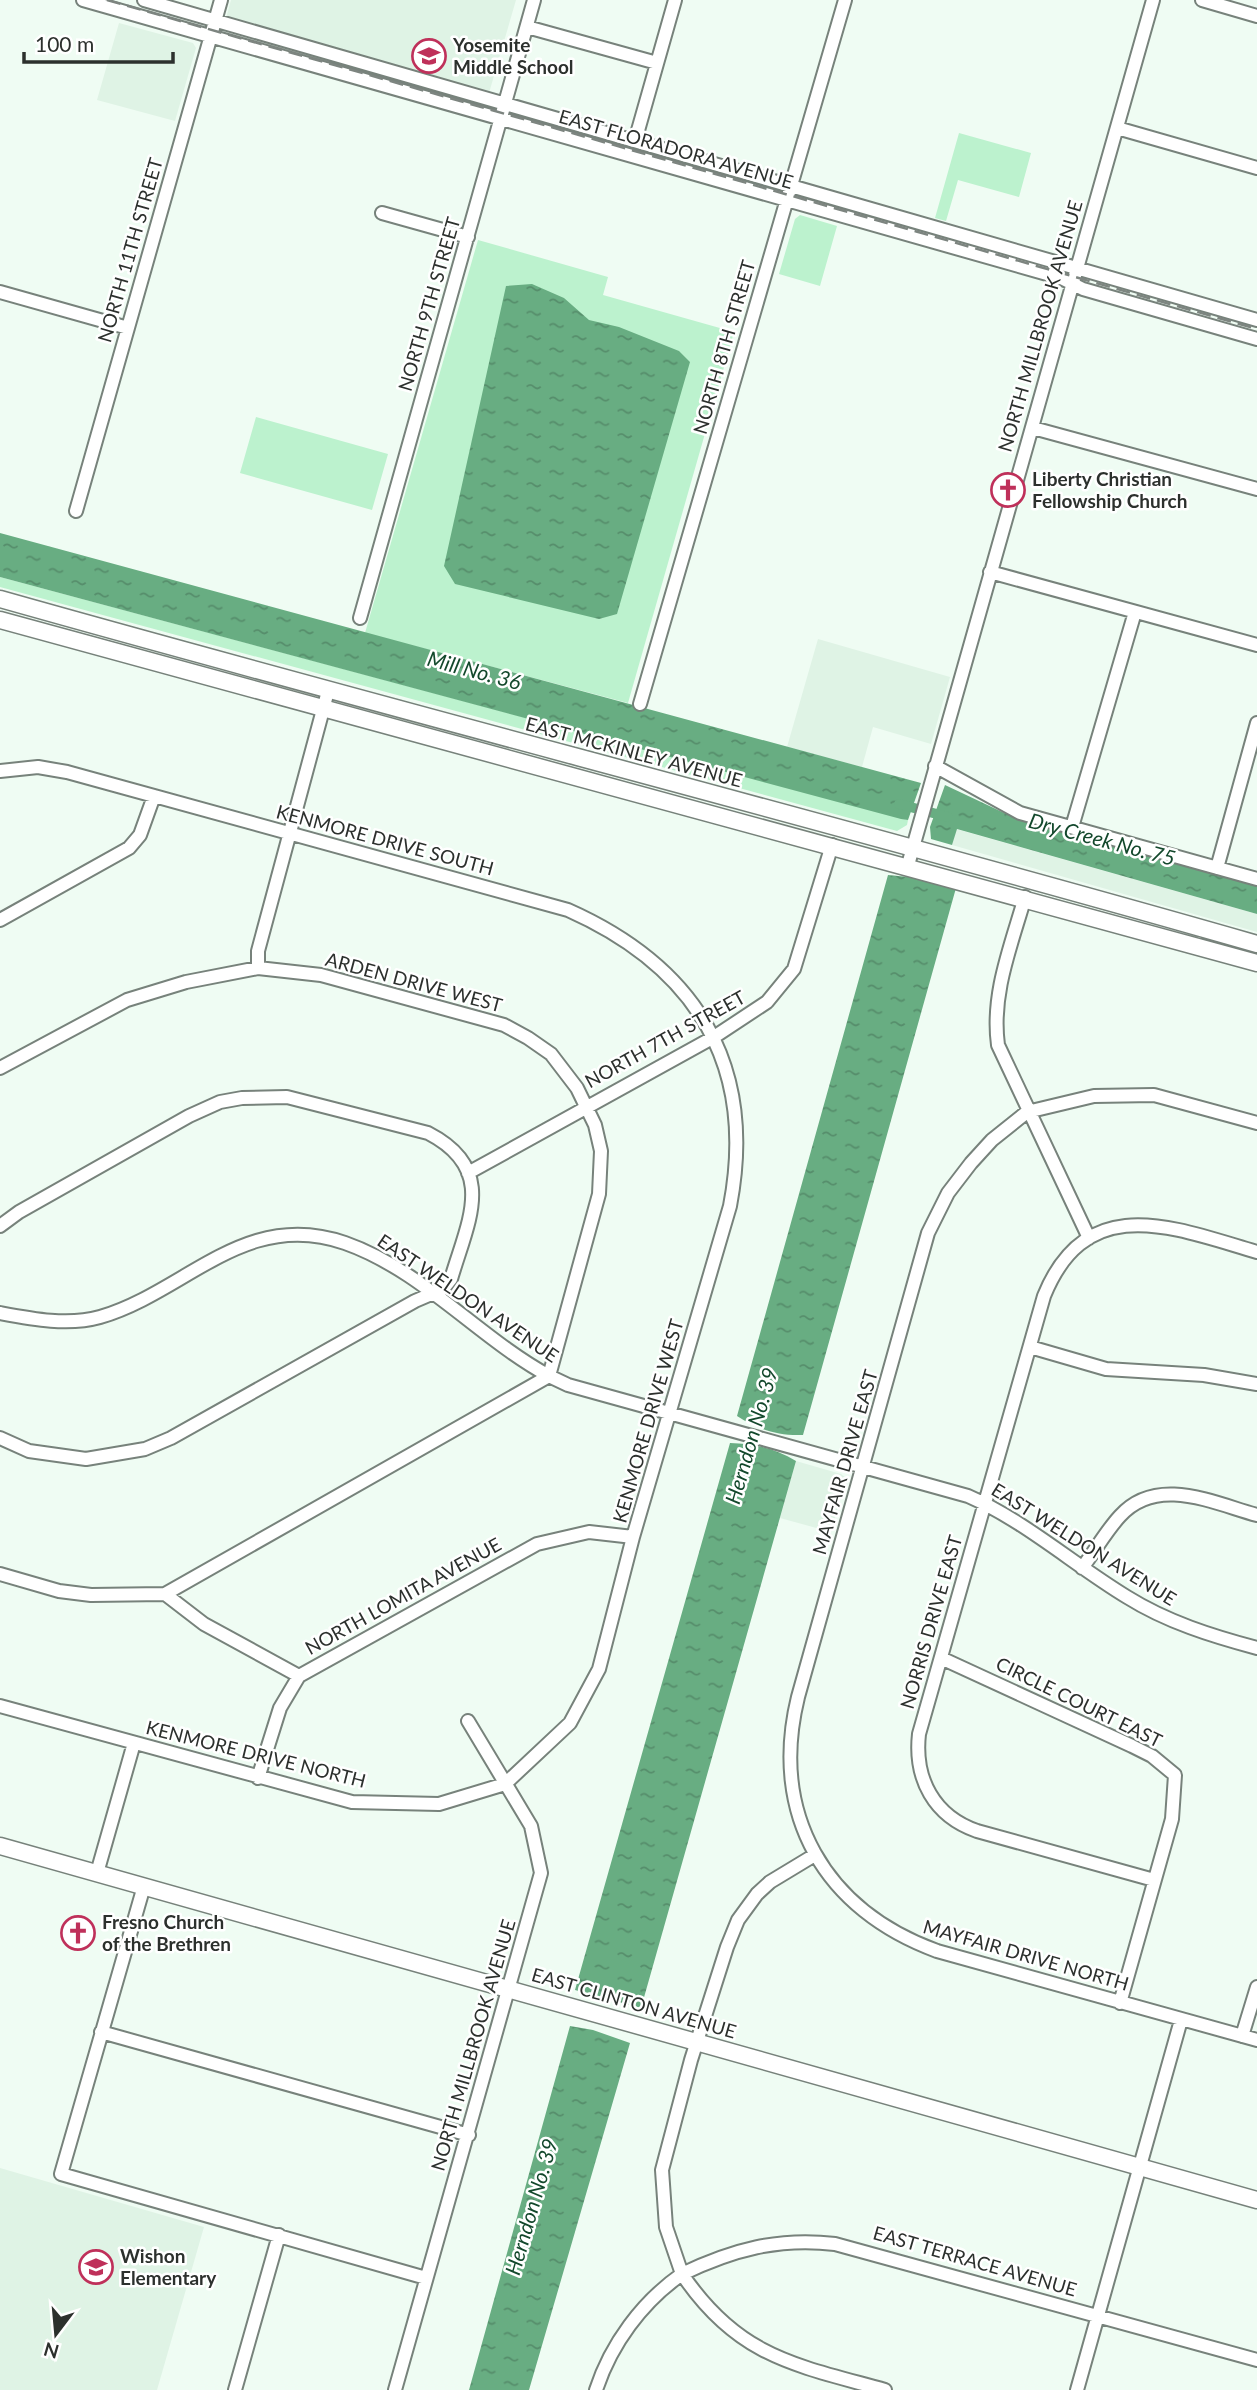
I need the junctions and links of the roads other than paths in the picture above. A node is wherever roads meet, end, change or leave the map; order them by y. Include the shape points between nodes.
1 (83, 0) edge
2 (144, 0) edge
3 (221, 0) edge
4 (534, 0) edge
5 (675, 0) edge
6 (845, 0) edge
7 (1153, 0) edge
8 (1202, 0) edge
9 (1257, 16) edge
10 (215, 21) junction
11 (527, 27) junction
12 (211, 35) junction
13 (657, 63) junction
14 (505, 104) junction
15 (501, 119) junction
16 (1117, 128) junction
17 (635, 141) junction
18 (1257, 169) edge
19 (792, 184) junction
20 (787, 201) junction
21 (382, 213) dead end
22 (468, 237) junction
23 (1077, 268) junction
24 (1072, 284) junction
25 (0, 292) edge
26 (1257, 320) edge
27 (128, 328) junction
28 (1257, 339) edge
29 (1033, 428) junction
30 (1257, 489) edge
31 (76, 511) dead end
32 (990, 572) junction
33 (0, 600) edge
34 (0, 610) edge
35 (46, 612) junction
36 (1135, 612) junction
37 (360, 618) dead end
38 (0, 620) edge
39 (1257, 645) edge
40 (328, 691) junction
41 (640, 704) dead end
42 (323, 709) junction
43 (1257, 723) edge
44 (935, 766) junction
45 (0, 771) edge
46 (154, 796) junction
47 (660, 801) junction
48 (754, 805) junction
49 (1072, 827) junction
50 (289, 833) junction
51 (832, 845) junction
52 (913, 845) junction
53 (908, 865) junction
54 (1217, 868) junction
55 (1257, 879) edge
56 (1025, 898) junction
57 (1152, 914) junction
58 (0, 920) edge
59 (1257, 944) edge
60 (1257, 963) edge
61 (258, 968) junction
62 (714, 1037) junction
63 (0, 1068) edge
64 (587, 1105) junction
65 (1027, 1112) junction
66 (1257, 1123) edge
67 (468, 1173) junction
68 (0, 1226) edge
69 (1089, 1238) junction
70 (1257, 1252) edge
71 (433, 1295) junction
72 (0, 1314) edge
73 (1030, 1347) junction
74 (549, 1376) junction
75 (1257, 1384) edge
76 (672, 1413) junction
77 (0, 1438) edge
78 (864, 1467) junction
79 (985, 1503) junction
80 (1257, 1515) edge
81 (633, 1537) junction
82 (1082, 1568) junction
83 (0, 1574) edge
84 (165, 1594) junction
85 (1257, 1648) edge
86 (941, 1658) junction
87 (299, 1676) junction
88 (0, 1706) edge
89 (468, 1721) dead end
90 (134, 1744) junction
91 (258, 1778) junction
92 (505, 1784) junction
93 (0, 1846) edge
94 (813, 1856) junction
95 (97, 1873) junction
96 (1154, 1880) junction
97 (144, 1886) junction
98 (1257, 1987) edge
99 (510, 1990) junction
100 (1120, 2003) junction
101 (1181, 2020) junction
102 (101, 2032) junction
103 (1242, 2036) junction
104 (1257, 2040) edge
105 (698, 2043) junction
106 (469, 2136) junction
107 (1140, 2167) junction
108 (1257, 2200) edge
109 (279, 2235) junction
110 (682, 2274) junction
111 (426, 2278) junction
112 (1098, 2316) junction
113 (1257, 2360) edge
114 (235, 2390) edge
115 (395, 2390) edge
116 (596, 2390) edge
117 (885, 2390) edge
118 (1077, 2390) edge

1 - 12 street, EAST FLORADORA AVENUE
2 - 10 street, EAST FLORADORA AVENUE
3 - 10 street, NORTH 11TH STREET
4 - 11 street, NORTH 9TH STREET
5 - 13 street
6 - 19 street, NORTH 8TH STREET
7 - 16 street, NORTH MILLBROOK AVENUE
8 - 9 street
10 - 12 street, NORTH 11TH STREET
10 - 14 street, EAST FLORADORA AVENUE
11 - 13 street
11 - 14 street, NORTH 9TH STREET
12 - 15 street, EAST FLORADORA AVENUE
12 - 27 street, NORTH 11TH STREET
13 - 17 street
14 - 15 street, NORTH 9TH STREET
14 - 17 street, EAST FLORADORA AVENUE
15 - 20 street, EAST FLORADORA AVENUE
15 - 22 street, NORTH 9TH STREET
16 - 18 street
16 - 23 street, NORTH MILLBROOK AVENUE
17 - 19 street, EAST FLORADORA AVENUE
19 - 20 street, NORTH 8TH STREET
19 - 23 street, EAST FLORADORA AVENUE
20 - 24 street, EAST FLORADORA AVENUE
20 - 41 street, NORTH 8TH STREET
21 - 22 street
22 - 37 street, NORTH 9TH STREET
23 - 24 street, NORTH MILLBROOK AVENUE
23 - 26 street, EAST FLORADORA AVENUE
24 - 28 street, EAST FLORADORA AVENUE
24 - 29 street, NORTH MILLBROOK AVENUE
25 - 27 street
27 - 31 street, NORTH 11TH STREET
29 - 30 street
29 - 32 street, NORTH MILLBROOK AVENUE
32 - 36 street
32 - 44 street, NORTH MILLBROOK AVENUE
33 - 35 main road, EAST MCKINLEY AVENUE
34 - 35 main road
35 - 40 main road, EAST MCKINLEY AVENUE
36 - 39 street
36 - 49 street
38 - 42 main road, EAST MCKINLEY AVENUE
40 - 42 street
40 - 48 main road, EAST MCKINLEY AVENUE
42 - 47 main road, EAST MCKINLEY AVENUE
42 - 50 street
43 - 54 street
44 - 49 street via 1020,813
44 - 52 street, NORTH MILLBROOK AVENUE
45 - 46 street, KENMORE DRIVE SOUTH via 57,770
46 - 50 street, KENMORE DRIVE SOUTH
46 - 58 street via 148,818 129,848
47 - 48 main road via 694,801 741,812
47 - 51 main road, EAST MCKINLEY AVENUE
48 - 52 main road, EAST MCKINLEY AVENUE
49 - 54 street
50 - 61 street via 258,951
50 - 62 street, KENMORE DRIVE SOUTH via 568,910 603,926 655,962
51 - 53 main road, EAST MCKINLEY AVENUE
51 - 62 street, NORTH 7TH STREET via 794,969 767,1002
52 - 53 street, NORTH MILLBROOK AVENUE
52 - 57 main road, EAST MCKINLEY AVENUE
53 - 56 main road, EAST MCKINLEY AVENUE
54 - 55 street
56 - 57 main road via 1040,891 1115,912
56 - 60 main road, EAST MCKINLEY AVENUE
56 - 65 street via 994,1018 998,1045
57 - 59 main road, EAST MCKINLEY AVENUE
61 - 63 street, ARDEN DRIVE WEST via 127,1000
61 - 64 street, ARDEN DRIVE WEST via 321,975 504,1025 551,1054
62 - 64 street, NORTH 7TH STREET
62 - 76 street, KENMORE DRIVE WEST via 736,1121 735,1181
64 - 67 street, NORTH 7TH STREET
64 - 74 street, ARDEN DRIVE WEST via 601,1151 599,1194
65 - 66 street via 1094,1096 1154,1095
65 - 69 street
65 - 78 street, MAYFAIR DRIVE EAST via 971,1163 948,1193 928,1233
67 - 68 street via 452,1150 428,1133 298,1099 242,1098 189,1116
67 - 71 street via 475,1200 451,1279
69 - 70 street via 1149,1223
69 - 73 street, NORRIS DRIVE EAST via 1061,1263 1051,1279
71 - 72 street, EAST WELDON AVENUE via 366,1251 309,1236 284,1235 240,1245 98,1318 48,1320
71 - 74 street, EAST WELDON AVENUE
71 - 77 street via 145,1449 117,1457 76,1459 29,1451
73 - 75 street via 1106,1369 1204,1375
73 - 79 street, NORRIS DRIVE EAST
74 - 76 street, EAST WELDON AVENUE
74 - 84 street
76 - 78 street, EAST WELDON AVENUE
76 - 81 street, KENMORE DRIVE WEST
78 - 79 street, EAST WELDON AVENUE
78 - 94 street, MAYFAIR DRIVE EAST via 790,1735 791,1782
79 - 82 street, EAST WELDON AVENUE
79 - 86 street, NORRIS DRIVE EAST
80 - 82 street via 1187,1495 1157,1495 1127,1509
81 - 87 street, NORTH LOMITA AVENUE via 589,1531 537,1544
81 - 92 street, KENMORE DRIVE WEST via 599,1669 570,1723
82 - 85 street, EAST WELDON AVENUE via 1172,1621
83 - 84 street via 91,1595
84 - 87 street via 204,1625
86 - 96 street, CIRCLE COURT EAST via 1152,1756 1175,1775 1172,1819
86 - 96 street, NORRIS DRIVE EAST via 917,1750 926,1790 944,1814 977,1831
87 - 91 street, NORTH LOMITA AVENUE via 280,1708
88 - 90 street, KENMORE DRIVE NORTH
89 - 92 street, NORTH MILLBROOK AVENUE
90 - 91 street, KENMORE DRIVE NORTH
90 - 95 street
91 - 92 street, KENMORE DRIVE NORTH via 352,1802 439,1804
92 - 99 street, NORTH MILLBROOK AVENUE via 531,1826 541,1873
93 - 95 main road, EAST CLINTON AVENUE
94 - 100 street, MAYFAIR DRIVE NORTH via 861,1910 891,1931 937,1951
94 - 105 street via 770,1882 738,1920
95 - 97 main road, EAST CLINTON AVENUE
96 - 100 street, CIRCLE COURT EAST
97 - 99 main road, EAST CLINTON AVENUE
97 - 102 street
98 - 103 street
99 - 105 main road, EAST CLINTON AVENUE
99 - 106 street, NORTH MILLBROOK AVENUE
100 - 101 street, MAYFAIR DRIVE NORTH
101 - 103 street, MAYFAIR DRIVE NORTH
101 - 107 street
102 - 106 street
102 - 109 street via 61,2174
103 - 104 street, MAYFAIR DRIVE NORTH
105 - 107 main road, EAST CLINTON AVENUE
105 - 110 street via 662,2170 666,2227
106 - 111 street, NORTH MILLBROOK AVENUE
107 - 108 main road, EAST CLINTON AVENUE
107 - 112 street
109 - 111 street
109 - 114 street
110 - 112 street, EAST TERRACE AVENUE via 732,2252 814,2241 859,2249
110 - 116 street, EAST TERRACE AVENUE via 653,2297 625,2331
110 - 117 street via 712,2314 758,2349 792,2364
111 - 115 street, NORTH MILLBROOK AVENUE
112 - 113 street, EAST TERRACE AVENUE
112 - 118 street

